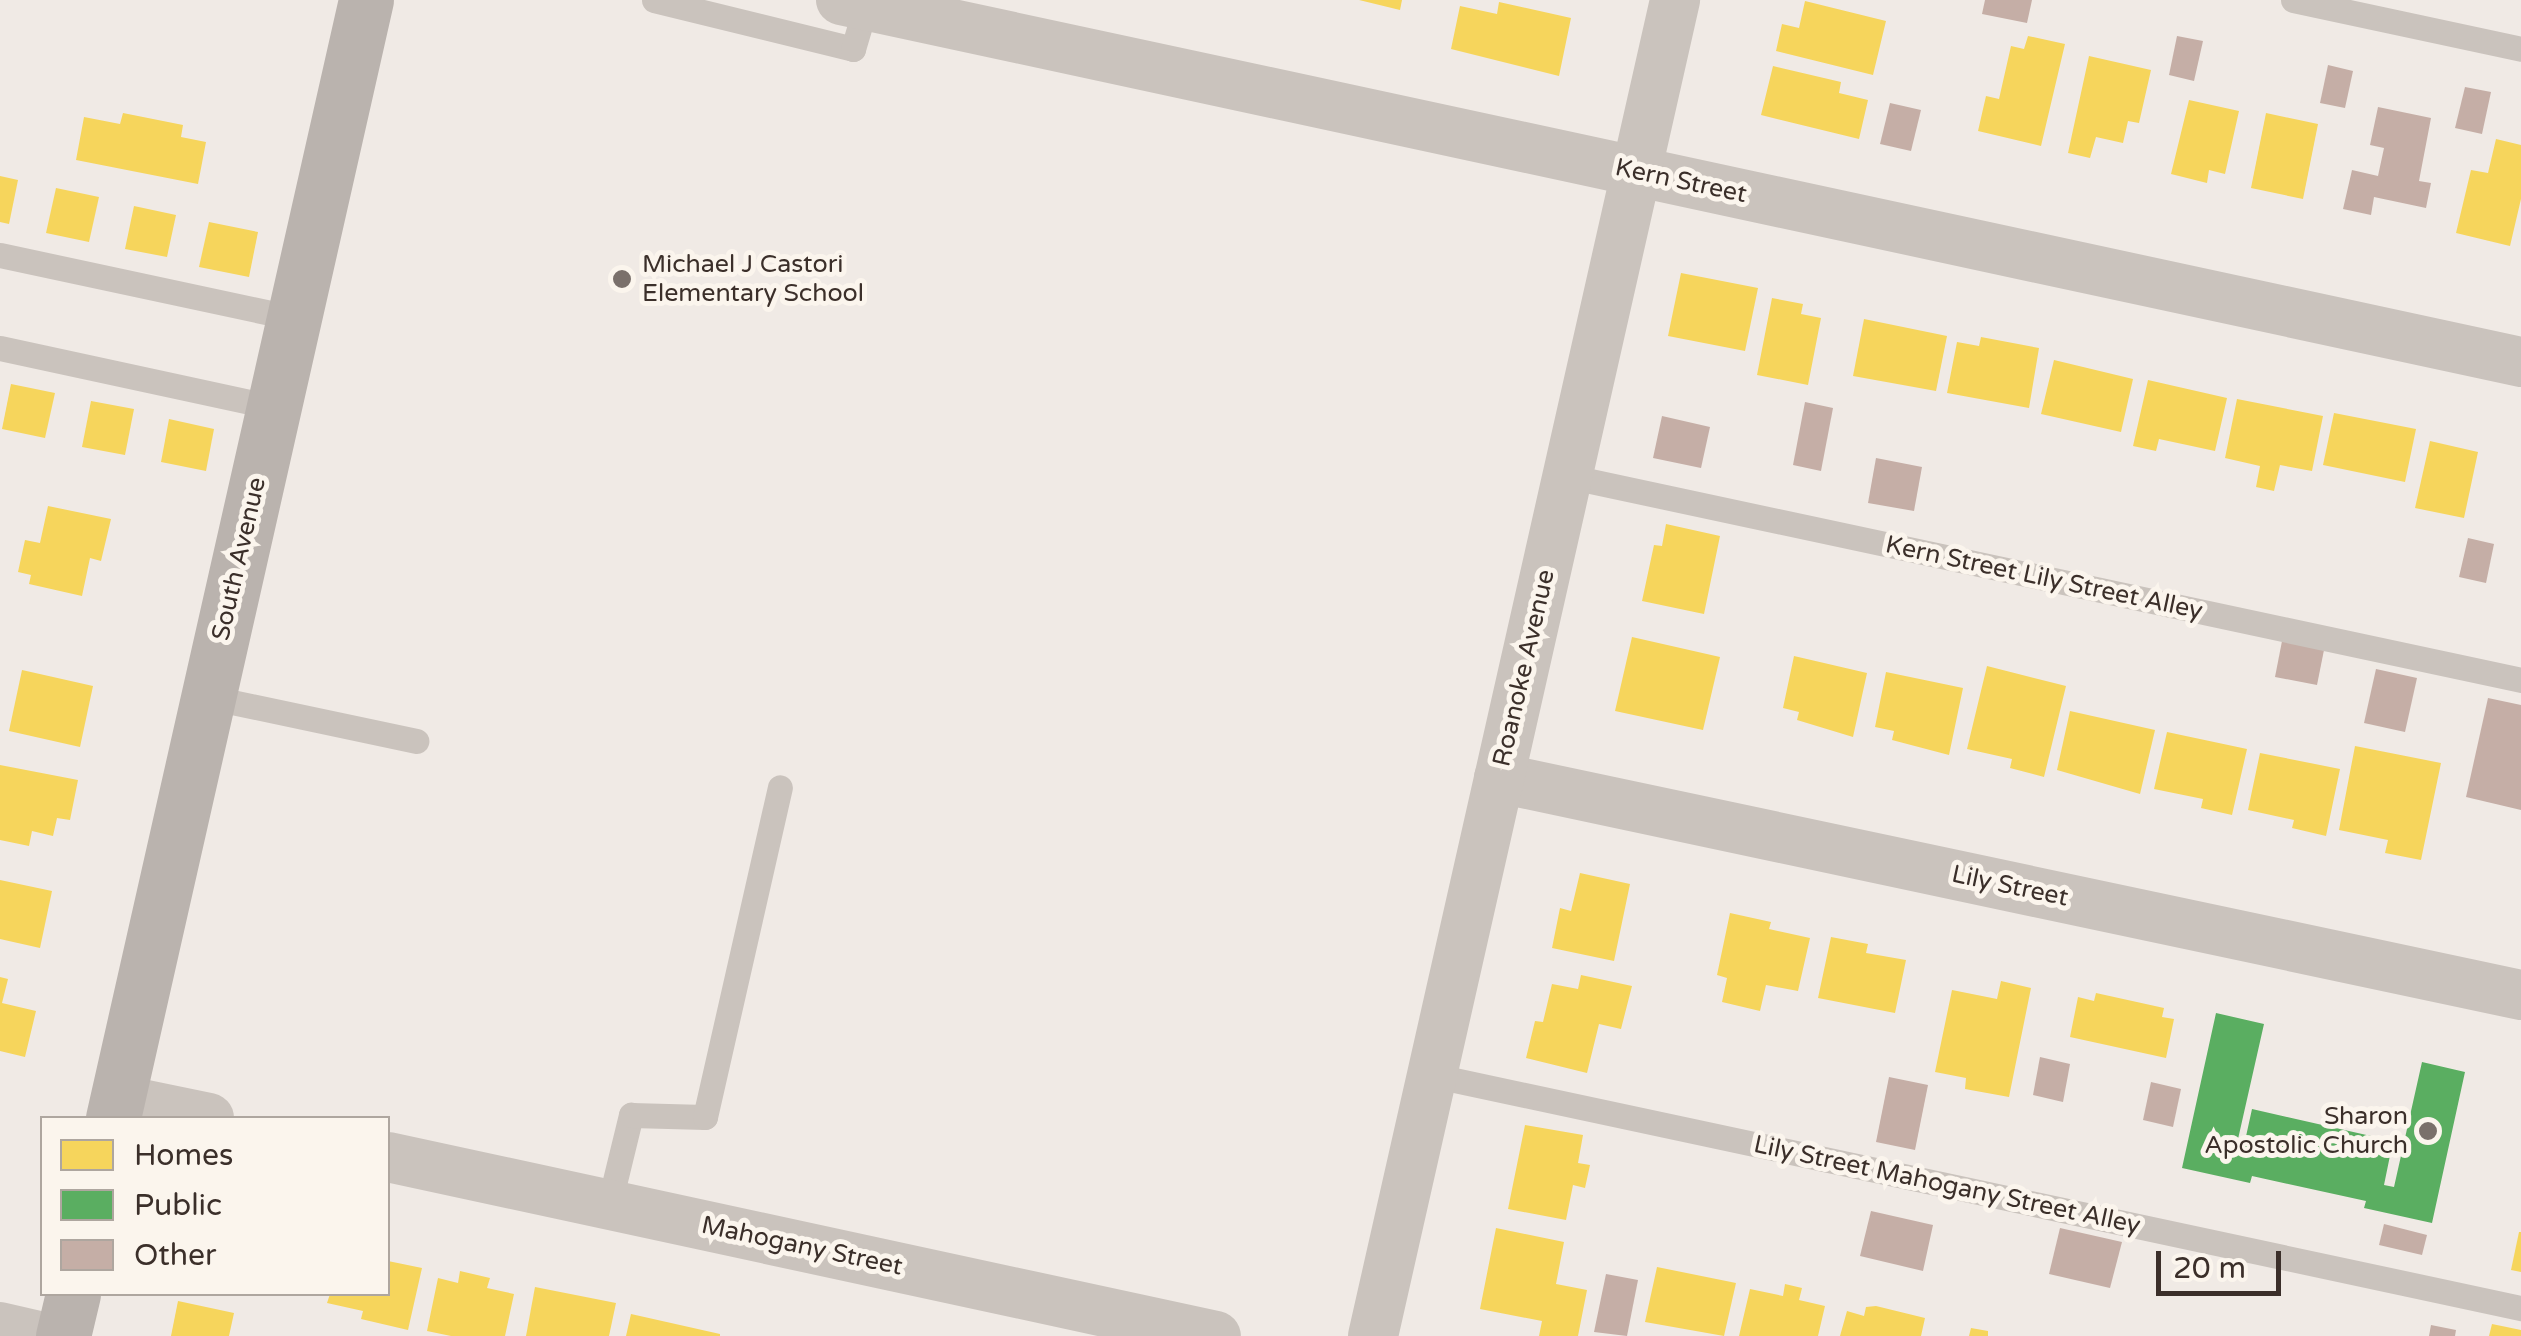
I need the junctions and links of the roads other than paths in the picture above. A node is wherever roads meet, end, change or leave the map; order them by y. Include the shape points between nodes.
1 (654, 0) edge
2 (1674, 0) edge
3 (2293, 0) edge
4 (356, 2) edge
5 (854, 3) edge
6 (2521, 49) edge
7 (1636, 171) junction
8 (0, 255) edge
9 (294, 318) junction
10 (0, 348) edge
11 (2521, 362) edge
12 (274, 406) junction
13 (1567, 476) junction
14 (2521, 680) edge
15 (208, 697) junction
16 (416, 741) dead end
17 (1499, 778) junction
18 (780, 787) dead end
19 (2521, 995) edge
20 (1432, 1075) junction
21 (115, 1108) edge
22 (191, 1116) edge
23 (390, 1157) edge
24 (609, 1205) junction
25 (73, 1296) edge
26 (2521, 1308) edge
27 (0, 1328) edge
28 (38, 1336) edge
29 (63, 1336) edge
30 (1216, 1336) edge
31 (1373, 1336) edge

1 - 5 lane via 853,48
2 - 7 street, Roanoke Avenue
3 - 6 lane
4 - 9 street, South Avenue
5 - 7 street, Kern Street
7 - 11 street, Kern Street
7 - 13 street, Roanoke Avenue
8 - 9 lane
9 - 12 street, South Avenue
10 - 12 lane
12 - 15 street, South Avenue
13 - 14 lane, Kern Street Lily Street Alley
13 - 17 street, Roanoke Avenue
15 - 16 lane
15 - 21 street, South Avenue
17 - 19 street, Lily Street
17 - 20 street, Roanoke Avenue
18 - 24 lane via 705,1117 631,1115
20 - 26 lane, Lily Street Mahogany Street Alley
20 - 31 street, Roanoke Avenue
21 - 22 street
23 - 24 street, Mahogany Street
24 - 30 street, Mahogany Street
25 - 29 street
27 - 28 street

